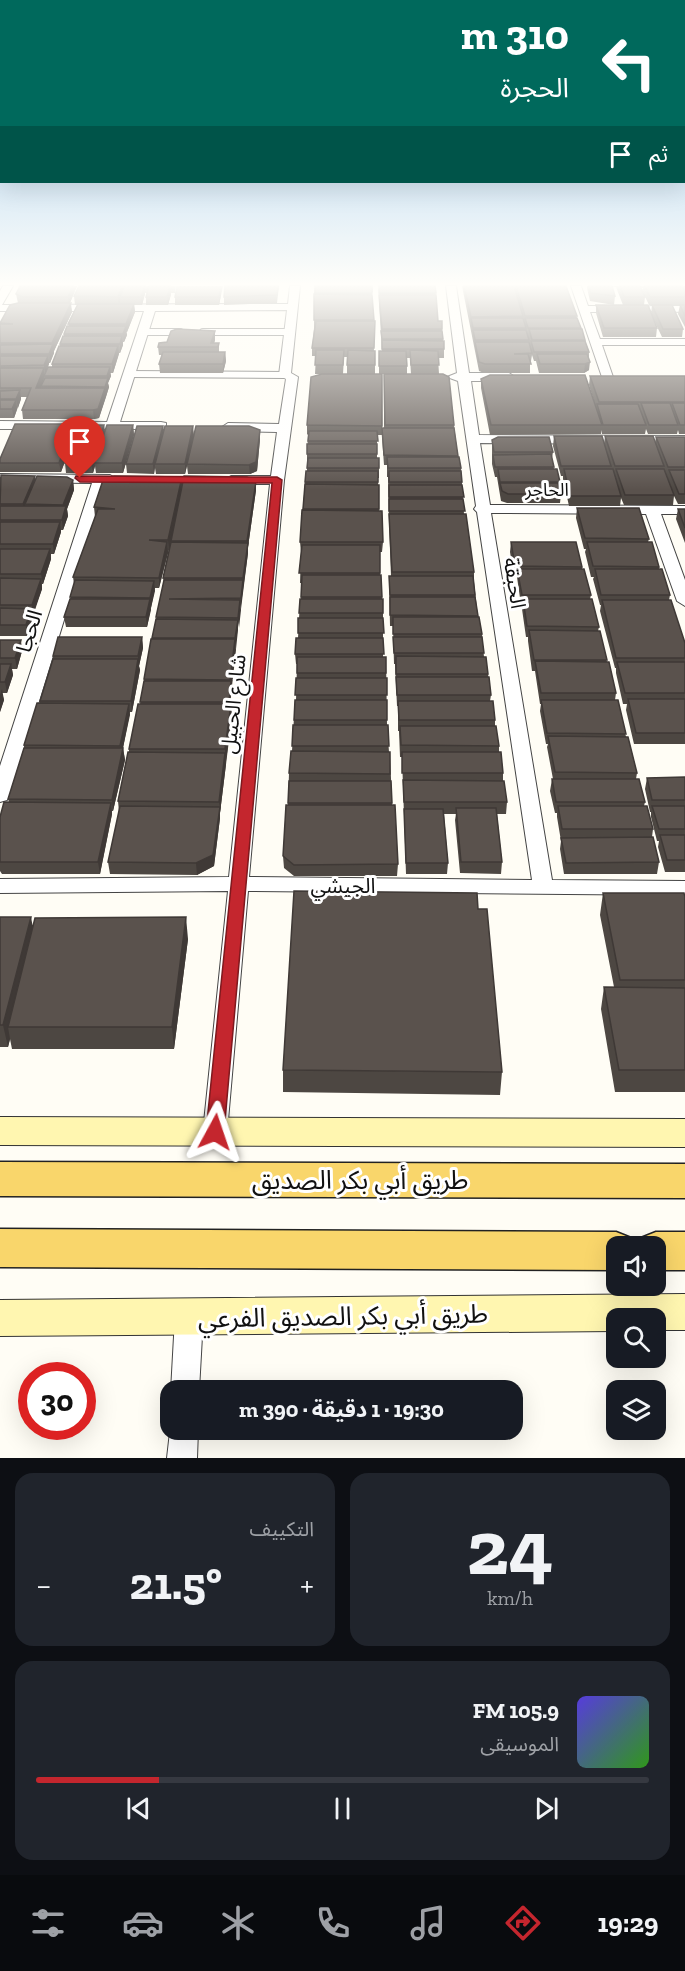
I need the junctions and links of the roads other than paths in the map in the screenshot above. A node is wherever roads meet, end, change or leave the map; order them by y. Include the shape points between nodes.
1 (136, 354) edge
2 (291, 354) edge
3 (461, 354) edge
4 (599, 354) edge
5 (129, 374) junction
6 (293, 376) junction
7 (441, 377) edge
8 (464, 377) junction
9 (523, 377) edge
10 (607, 377) edge
11 (0, 425) edge
12 (112, 426) junction
13 (180, 427) edge
14 (214, 427) edge
15 (283, 428) junction
16 (474, 439) junction
17 (685, 440) edge
18 (0, 478) edge
19 (100, 479) junction
20 (124, 479) edge
21 (218, 480) edge
22 (277, 480) junction
23 (481, 509) junction
24 (652, 510) junction
25 (685, 510) edge
26 (684, 594) edge
27 (0, 796) edge
28 (237, 884) junction
29 (0, 886) edge
30 (543, 886) junction
31 (685, 888) edge
32 (0, 1131) edge
33 (215, 1132) junction
34 (685, 1133) edge
35 (0, 1179) edge
36 (685, 1182) edge
37 (0, 1248) edge
38 (606, 1251) edge
39 (666, 1251) edge
40 (685, 1251) edge
41 (685, 1312) edge
42 (0, 1318) edge
43 (189, 1318) junction
44 (186, 1380) edge
45 (183, 1440) edge
46 (182, 1458) edge

1 - 5 street
2 - 6 street, شارع الحبيل
3 - 8 street, الحبقة
4 - 10 street
5 - 6 lane
5 - 12 street
6 - 15 street, شارع الحبيل
7 - 8 street
8 - 9 street
8 - 16 street, الحبقة
11 - 12 street
12 - 13 street
14 - 15 street
15 - 22 street, شارع الحبيل
16 - 17 street
16 - 23 street, الحبقة
18 - 19 street
19 - 20 street
19 - 27 street, الحجا
21 - 22 street
22 - 28 street, شارع الحبيل
23 - 24 street, الحاجر
23 - 30 street, الحبقة
24 - 25 street, الحاجر
24 - 26 street
28 - 29 street, الجيشي
28 - 30 street, الجيشي
28 - 33 street, شارع الحبيل
30 - 31 street, الجيشي
32 - 33 street
33 - 34 street
35 - 36 main road, طريق أبي بكر الصديق
37 - 38 main road
39 - 40 main road
41 - 43 street, طريق أبي بكر الصديق الفرعي
42 - 43 street, طريق أبي بكر الصديق الفرعي
43 - 44 street
45 - 46 street

